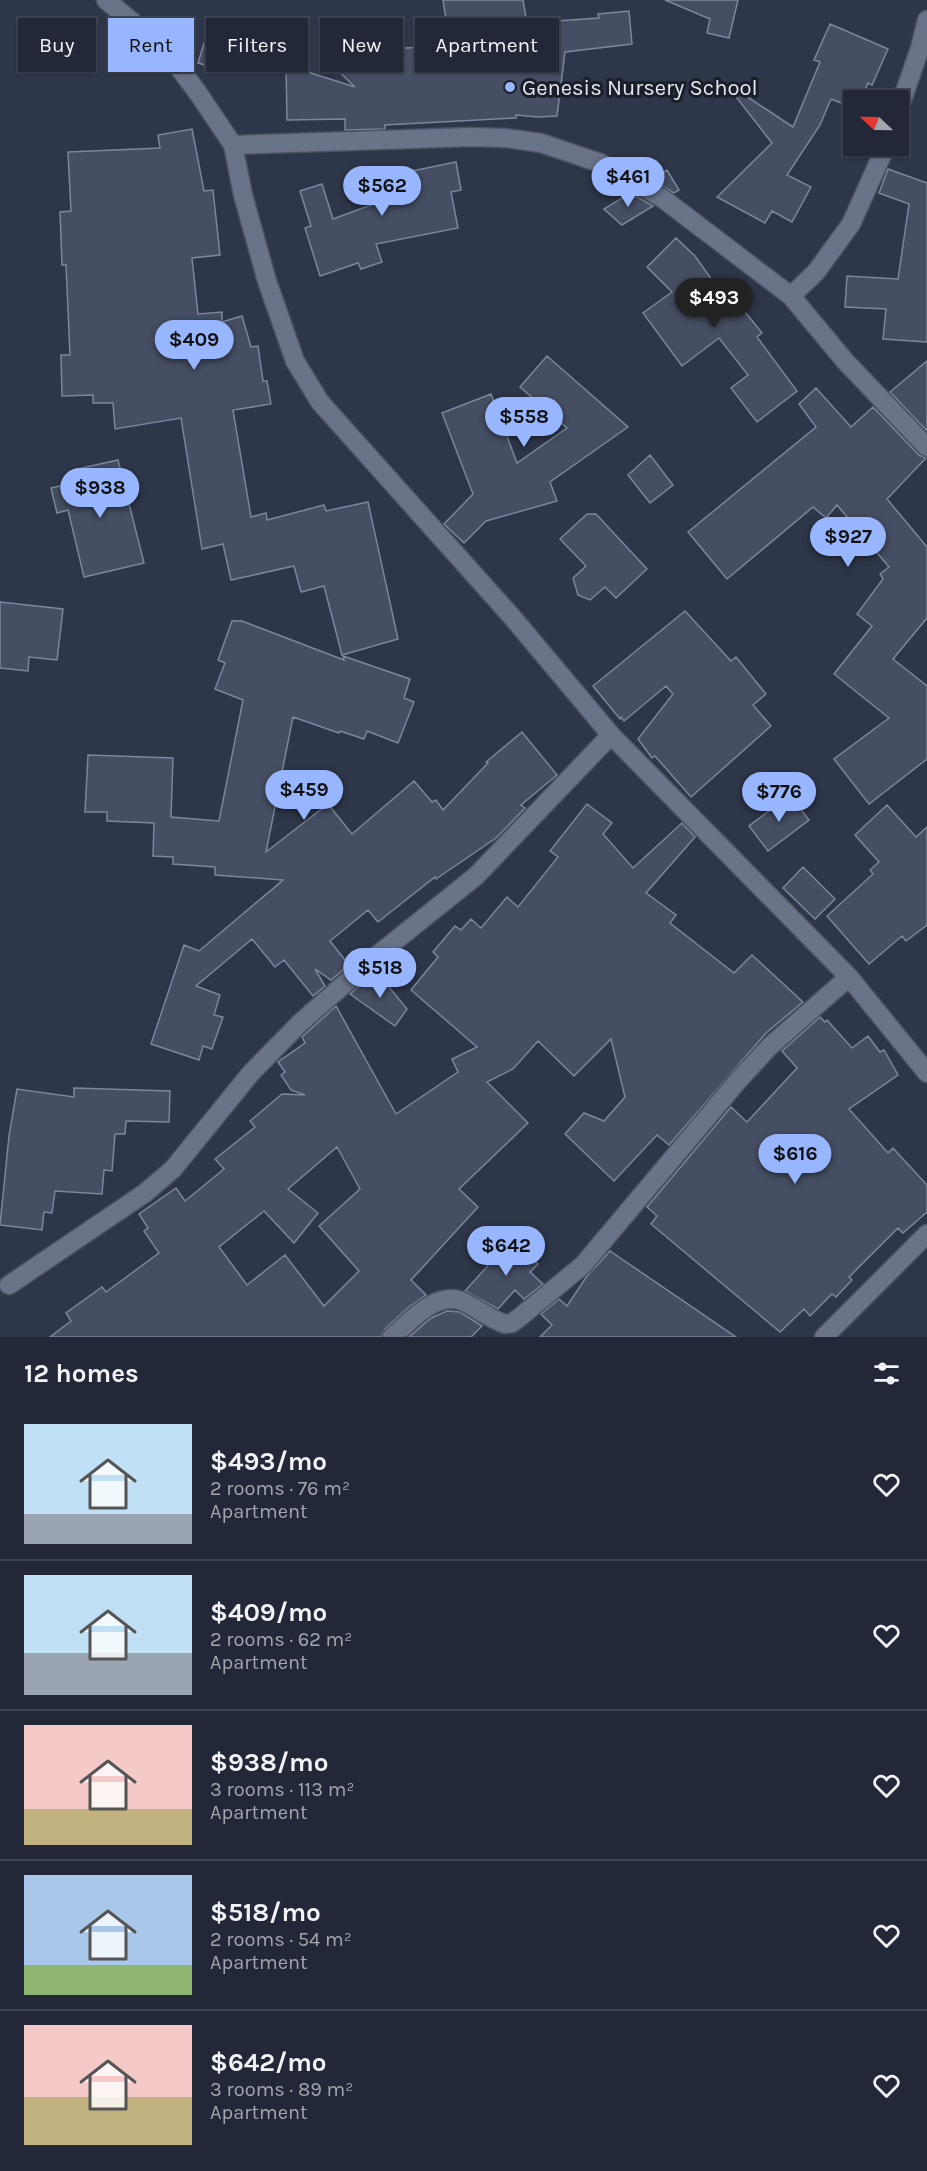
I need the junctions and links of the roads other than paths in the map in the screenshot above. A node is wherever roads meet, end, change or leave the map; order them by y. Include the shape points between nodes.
1 (106, 0) edge
2 (927, 20) edge
3 (906, 90) edge
4 (233, 144) junction
5 (881, 156) edge
6 (791, 296) junction
7 (927, 447) edge
8 (611, 735) junction
9 (849, 977) junction
10 (927, 1073) edge
11 (927, 1234) edge
12 (9, 1284) dead end
13 (392, 1337) edge
14 (824, 1337) edge

1 - 4 street via 165,49
2 - 3 street
4 - 6 street via 470,137 541,143 600,163 662,198
4 - 8 street via 267,281 295,361 320,402 513,618
5 - 6 street via 850,224 816,272
6 - 7 street via 845,361
8 - 9 street
8 - 12 street via 476,876 298,1024 251,1073 174,1169 145,1193
9 - 10 street
9 - 13 street via 769,1047 583,1265 520,1317 505,1324 461,1300 448,1299 422,1310
11 - 14 street

